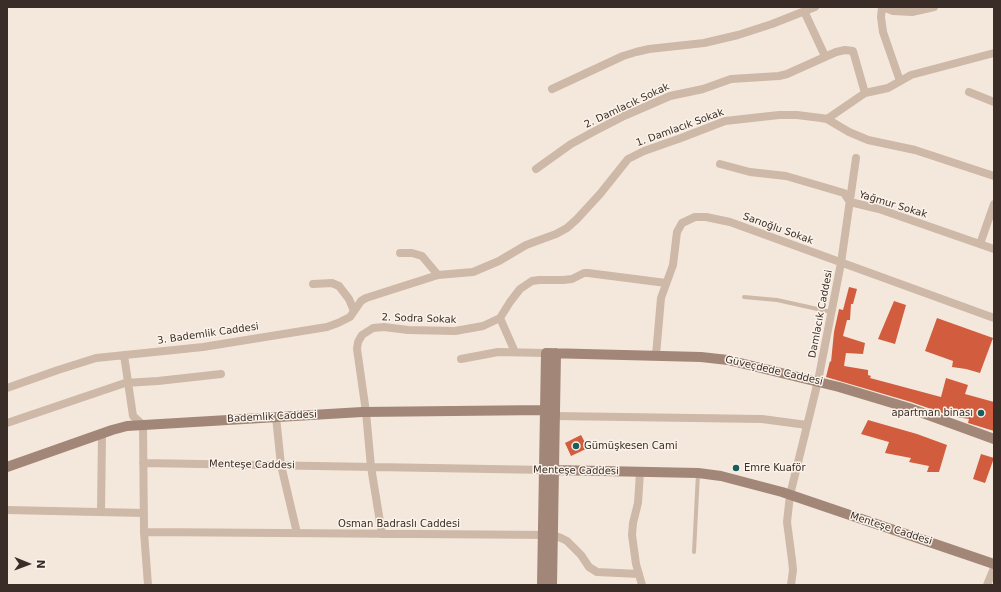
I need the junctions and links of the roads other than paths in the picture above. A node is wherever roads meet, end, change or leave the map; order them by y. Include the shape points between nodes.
1 (815, 7) edge
2 (882, 7) edge
3 (934, 7) edge
4 (804, 11) junction
5 (994, 53) edge
6 (824, 56) junction
7 (900, 81) junction
8 (552, 89) dead end
9 (969, 92) dead end
10 (865, 93) junction
11 (994, 102) edge
12 (827, 119) junction
13 (856, 158) dead end
14 (720, 164) dead end
15 (536, 169) dead end
16 (994, 176) edge
17 (850, 202) junction
18 (994, 204) edge
19 (980, 244) junction
20 (994, 249) edge
21 (400, 252) dead end
22 (841, 263) junction
23 (438, 276) junction
24 (666, 283) junction
25 (313, 284) dead end
26 (744, 297) dead end
27 (354, 312) junction
28 (831, 312) junction
29 (500, 318) junction
30 (994, 318) edge
31 (515, 352) junction
32 (551, 353) junction
33 (124, 355) junction
34 (656, 355) junction
35 (460, 359) dead end
36 (221, 374) dead end
37 (818, 381) junction
38 (128, 382) junction
39 (7, 388) edge
40 (545, 410) junction
41 (366, 412) junction
42 (555, 416) junction
43 (276, 417) junction
44 (7, 423) edge
45 (143, 425) junction
46 (807, 425) junction
47 (102, 434) junction
48 (994, 439) edge
49 (143, 463) junction
50 (281, 465) junction
51 (7, 467) edge
52 (370, 467) junction
53 (549, 470) junction
54 (640, 472) junction
55 (698, 473) junction
56 (790, 495) junction
57 (7, 510) edge
58 (101, 512) junction
59 (144, 513) junction
60 (144, 532) junction
61 (297, 533) junction
62 (382, 534) junction
63 (548, 535) junction
64 (694, 552) dead end
65 (994, 564) edge
66 (994, 568) edge
67 (639, 574) junction
68 (148, 585) edge
69 (542, 585) edge
70 (552, 585) edge
71 (642, 585) edge
72 (791, 585) edge
73 (987, 585) edge

1 - 4 street
2 - 3 street via 893,11 912,12
2 - 7 street via 883,32
4 - 6 street
4 - 8 street via 753,31 698,44 649,49 623,56
5 - 7 street via 911,75
6 - 10 street, 2. Damlacık Sokak via 845,50 853,51
6 - 15 street, 2. Damlacık Sokak via 780,76 731,79 670,96 593,132
7 - 10 street via 888,88
9 - 11 street
10 - 12 street
12 - 16 street via 868,140 915,150
12 - 23 street, 1. Damlacık Sokak via 797,115 732,120 644,151 624,163 577,219 560,232 526,245 499,261 473,272
13 - 17 street, Damlacık Caddesi
14 - 17 street, Yağmur Sokak via 750,172 786,176 844,193
17 - 19 street, Yağmur Sokak via 879,209
17 - 22 street, Damlacık Caddesi
18 - 19 street
19 - 20 street, Yağmur Sokak
21 - 23 street via 422,256
22 - 24 street, Sarıoğlu Sokak via 730,222 695,217 682,222 679,227 675,238 673,265
22 - 28 street, Damlacık Caddesi
22 - 30 street, Sarıoğlu Sokak
23 - 27 street, 1. Damlacık Sokak via 366,298
24 - 29 street via 588,273 572,279 539,280 520,288
24 - 34 street, Sarıoğlu Sokak via 660,305
25 - 27 street via 332,283 339,286 349,299
26 - 28 lane via 777,300
27 - 33 street, 3. Bademlik Caddesi via 343,322 327,327 203,347
28 - 37 street, Damlacık Caddesi
29 - 31 street
29 - 41 street, 2. Sodra Sokak via 483,326 455,332 414,331 390,327 368,330 358,342 357,354
31 - 32 street
31 - 35 street via 498,352
32 - 34 street, Güveçdede Caddesi
32 - 40 street
32 - 42 street
33 - 38 street
33 - 39 street, 3. Bademlik Caddesi via 90,360
34 - 37 street, Güveçdede Caddesi via 728,360
36 - 38 street
37 - 46 street, Damlacık Caddesi
37 - 48 street, Güveçdede Caddesi via 909,408
38 - 44 street
38 - 45 street via 133,416
40 - 41 street, Bademlik Caddesi
40 - 53 street
41 - 43 street, Bademlik Caddesi
41 - 52 street
42 - 46 street via 762,419
42 - 53 street
43 - 45 street, Bademlik Caddesi
43 - 50 street
45 - 47 street, Bademlik Caddesi via 121,427
45 - 49 street
46 - 56 street, Damlacık Caddesi
47 - 51 street, Bademlik Caddesi
47 - 58 street
49 - 50 street, Menteşe Caddesi
49 - 59 street
50 - 52 street, Menteşe Caddesi
50 - 61 street
52 - 53 street, Menteşe Caddesi
52 - 62 street
53 - 54 street, Menteşe Caddesi
53 - 63 street
54 - 55 street, Menteşe Caddesi
54 - 67 street via 632,535
55 - 56 street, Menteşe Caddesi
55 - 64 lane
56 - 65 street, Menteşe Caddesi
56 - 72 street, Damlacık Caddesi via 788,522 793,570
57 - 58 street
58 - 59 street
59 - 60 street
60 - 61 street, Osman Badraslı Caddesi
60 - 68 street
61 - 62 street, Osman Badraslı Caddesi
62 - 63 street, Osman Badraslı Caddesi
63 - 67 street, Osman Badraslı Caddesi via 567,541 589,567 597,572
63 - 69 street
63 - 70 street
66 - 73 street
67 - 71 street

